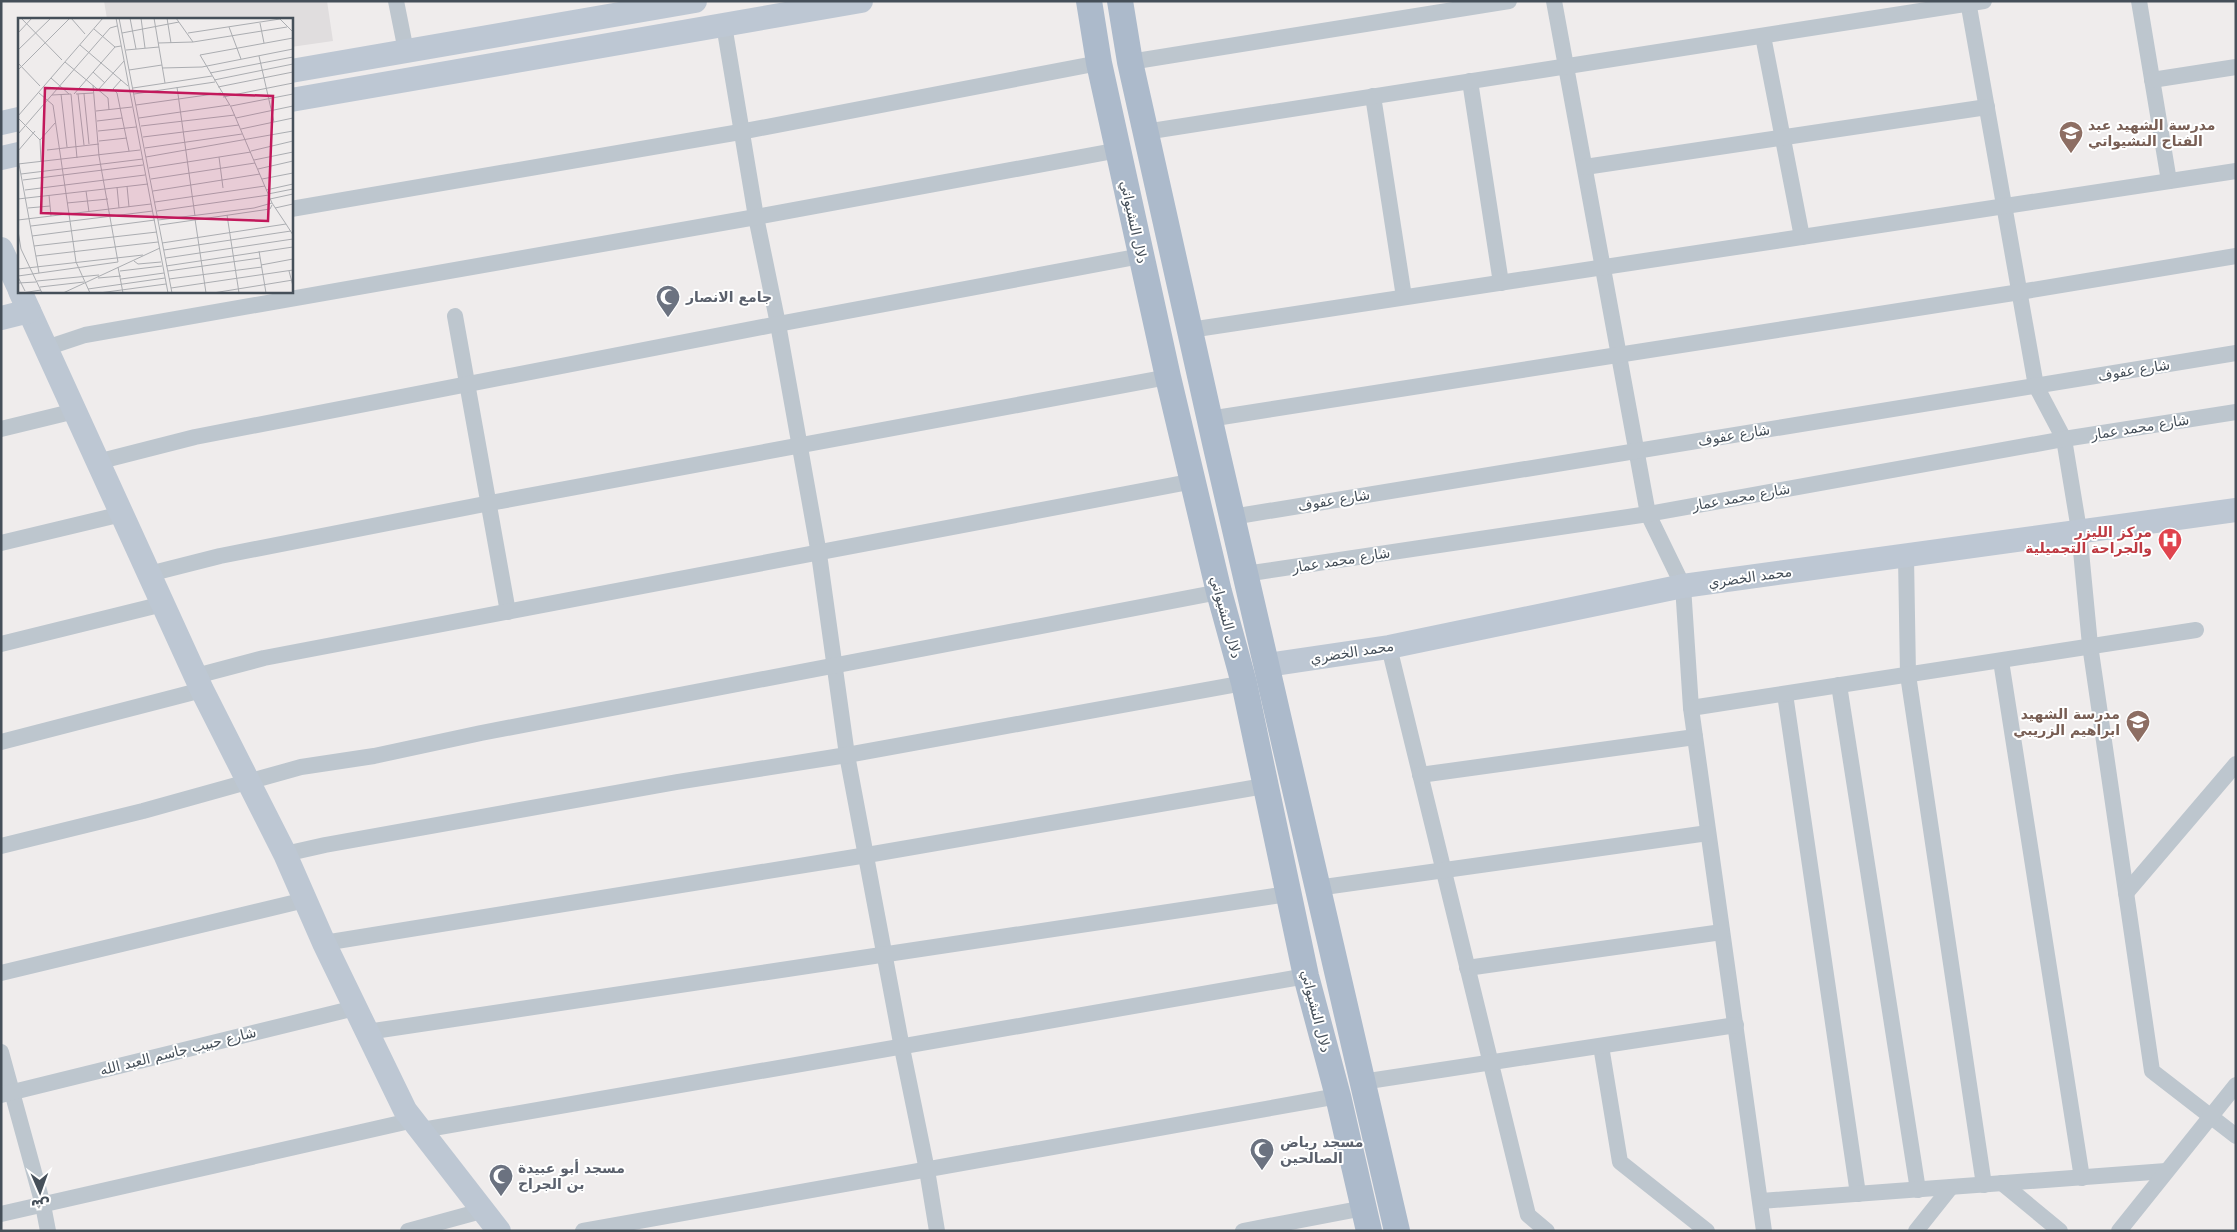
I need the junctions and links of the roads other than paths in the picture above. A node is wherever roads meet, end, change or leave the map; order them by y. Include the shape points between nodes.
1 (396, 1) edge
2 (696, 1) edge
3 (861, 1) edge
4 (1089, 1) edge
5 (1120, 1) edge
6 (1509, 1) edge
7 (1554, 1) edge
8 (2139, 1) edge
9 (1973, 2) edge
10 (724, 25) junction
11 (1763, 36) junction
12 (406, 51) junction
13 (1130, 62) junction
14 (1099, 63) junction
15 (1567, 66) junction
16 (2236, 67) edge
17 (292, 71) edge
18 (2152, 80) junction
19 (1470, 81) junction
20 (1373, 96) junction
21 (292, 100) edge
22 (1987, 107) junction
23 (18, 120) edge
24 (1, 123) edge
25 (740, 132) junction
26 (1145, 132) junction
27 (1783, 137) junction
28 (1119, 150) junction
29 (18, 154) edge
30 (1, 158) edge
31 (1585, 168) junction
32 (2236, 171) edge
33 (2169, 181) junction
34 (2004, 206) junction
35 (292, 209) edge
36 (756, 217) junction
37 (1802, 237) junction
38 (1141, 256) junction
39 (2236, 256) edge
40 (1604, 267) junction
41 (13, 274) edge
42 (1501, 282) junction
43 (21, 292) edge
44 (2020, 292) junction
45 (1404, 297) junction
46 (455, 316) dead end
47 (1, 318) edge
48 (778, 324) junction
49 (1190, 330) junction
50 (46, 348) junction
51 (2236, 353) edge
52 (1619, 354) junction
53 (1168, 376) junction
54 (467, 384) junction
55 (2036, 386) junction
56 (74, 411) junction
57 (2236, 412) edge
58 (1209, 419) junction
59 (1, 430) edge
60 (2064, 439) junction
61 (799, 444) junction
62 (1636, 451) junction
63 (97, 462) junction
64 (1194, 481) junction
65 (490, 503) junction
66 (2236, 510) edge
67 (122, 514) junction
68 (1648, 514) junction
69 (1232, 517) junction
70 (2079, 530) junction
71 (1, 544) edge
72 (819, 554) junction
73 (1906, 557) junction
74 (150, 574) junction
75 (1246, 574) junction
76 (1683, 586) junction
77 (1219, 592) junction
78 (163, 604) junction
79 (508, 612) junction
80 (2196, 630) dead end
81 (1, 644) edge
82 (2090, 645) junction
83 (1390, 647) junction
84 (2001, 661) junction
85 (1267, 665) junction
86 (834, 666) junction
87 (1908, 675) junction
88 (1242, 677) junction
89 (199, 683) junction
90 (1839, 685) junction
91 (1785, 694) junction
92 (1691, 708) junction
93 (1695, 737) junction
94 (1, 742) edge
95 (847, 755) junction
96 (2236, 764) edge
97 (1420, 775) junction
98 (249, 781) junction
99 (1264, 786) junction
100 (1708, 833) junction
101 (1, 846) edge
102 (284, 854) junction
103 (867, 855) junction
104 (1443, 870) junction
105 (1317, 888) junction
106 (2126, 893) junction
107 (1288, 894) junction
108 (305, 900) junction
109 (1722, 932) junction
110 (324, 943) junction
111 (885, 955) junction
112 (1467, 968) junction
113 (1, 973) edge
114 (1306, 976) junction
115 (355, 1008) junction
116 (1736, 1025) junction
117 (367, 1032) junction
118 (1601, 1046) junction
119 (902, 1048) junction
120 (1, 1052) edge
121 (1490, 1062) junction
122 (1362, 1082) junction
123 (2236, 1085) edge
124 (7, 1093) edge
125 (1338, 1096) junction
126 (2210, 1116) junction
127 (418, 1125) junction
128 (2236, 1136) edge
129 (927, 1170) junction
130 (2166, 1171) junction
131 (2082, 1178) junction
132 (2002, 1183) junction
133 (1984, 1185) junction
134 (1952, 1187) junction
135 (1918, 1190) junction
136 (1858, 1194) junction
137 (1761, 1201) junction
138 (43, 1205) junction
139 (485, 1210) junction
140 (1, 1214) edge
141 (1366, 1219) edge
142 (48, 1231) edge
143 (408, 1231) edge
144 (499, 1231) edge
145 (583, 1231) edge
146 (937, 1231) edge
147 (1243, 1231) edge
148 (1397, 1231) edge
149 (1547, 1231) edge
150 (1707, 1231) edge
151 (1764, 1231) edge
152 (1916, 1231) edge
153 (2060, 1231) edge
154 (2119, 1231) edge

1 - 12 street
2 - 12 street
3 - 10 street
4 - 14 main road, دلال النشيواتي
5 - 13 main road, دلال النشيواتي
6 - 13 street
7 - 15 street
8 - 18 street
9 - 11 street
9 - 22 street
10 - 21 street
10 - 25 street
11 - 15 street
11 - 27 street
12 - 17 street
13 - 26 main road, دلال النشيواتي
14 - 25 street
14 - 28 main road, دلال النشيواتي
15 - 19 street
15 - 31 street
16 - 18 street
18 - 33 street
19 - 20 street
19 - 42 street
20 - 26 street
20 - 45 street
22 - 27 street
22 - 34 street
23 - 24 street
25 - 35 street
25 - 36 street
26 - 49 main road, دلال النشيواتي
27 - 31 street
27 - 37 street
28 - 36 street
28 - 38 main road, دلال النشيواتي
29 - 30 street
31 - 40 street
32 - 33 street
33 - 34 street
34 - 37 street
34 - 44 street
36 - 48 street
36 - 50 street via 85,335
37 - 40 street
38 - 48 street
38 - 53 main road, دلال النشيواتي
39 - 44 street
40 - 42 street
40 - 52 street
41 - 47 street
42 - 45 street
43 - 50 street
44 - 52 street
44 - 55 street
45 - 49 street
46 - 54 street
48 - 54 street
48 - 61 street
49 - 58 main road, دلال النشيواتي
50 - 56 street
51 - 55 street, شارع عفوف
52 - 58 street
52 - 62 street
53 - 61 street
53 - 64 main road, دلال النشيواتي
54 - 63 street via 195,437
54 - 65 street
55 - 60 street
55 - 62 street, شارع عفوف
56 - 59 street
56 - 63 street
57 - 60 street, شارع محمد عمار
58 - 69 main road, دلال النشيواتي
60 - 68 street, شارع محمد عمار
60 - 70 street
61 - 65 street
61 - 72 street
62 - 68 street
62 - 69 street, شارع عفوف
63 - 67 street
64 - 72 street
64 - 77 main road, دلال النشيواتي
65 - 74 street via 220,556
65 - 79 street
66 - 70 street, محمد الخضري
67 - 71 street
67 - 74 street
68 - 75 street, شارع محمد عمار
68 - 76 street
69 - 75 main road, دلال النشيواتي
70 - 73 street, محمد الخضري
70 - 82 street
72 - 79 street
72 - 86 street
73 - 76 street, محمد الخضري
73 - 87 street
74 - 78 street
75 - 85 main road, دلال النشيواتي
76 - 83 street, محمد الخضري
76 - 92 street
77 - 86 street
77 - 88 main road, دلال النشيواتي
78 - 81 street
78 - 89 street
79 - 89 street via 264,658
80 - 82 street
82 - 84 street
82 - 106 street
83 - 85 street, محمد الخضري
83 - 97 street
84 - 87 street
84 - 131 street
85 - 88 main road
85 - 105 main road, دلال النشيواتي
86 - 95 street
86 - 98 street via 374,756 301,767
87 - 90 street
87 - 133 street
88 - 95 street
88 - 99 main road, دلال النشيواتي
89 - 94 street
89 - 98 street
90 - 91 street
90 - 135 street
91 - 92 street
91 - 136 street
92 - 93 street
93 - 97 street
93 - 100 street
95 - 102 street via 677,782
95 - 103 street
96 - 106 street
97 - 104 street
98 - 101 street
98 - 102 street
99 - 103 street
99 - 107 main road, دلال النشيواتي
100 - 104 street
100 - 109 street
102 - 108 street
103 - 110 street
103 - 111 street
104 - 105 street
104 - 112 street
105 - 122 main road, دلال النشيواتي
106 - 126 street via 2152,1072
107 - 111 street
107 - 114 main road, دلال النشيواتي
108 - 110 street
108 - 113 street
109 - 112 street
109 - 116 street
110 - 115 street
111 - 117 street
111 - 119 street
112 - 121 street
114 - 119 street
114 - 125 main road, دلال النشيواتي
115 - 117 street
115 - 124 street, شارع حبيب جاسم العبد الله
116 - 118 street
116 - 137 street
117 - 127 street via 405,1110
118 - 121 street
118 - 150 street via 1620,1162
119 - 127 street
119 - 129 street
120 - 124 street
121 - 122 street
121 - 149 street via 1528,1215
122 - 148 main road, دلال النشيواتي
123 - 126 street
124 - 138 street
125 - 129 street
125 - 141 main road, دلال النشيواتي
126 - 128 street
126 - 130 street
127 - 138 street
127 - 139 street
129 - 145 street
129 - 146 street
130 - 131 street
130 - 154 street
131 - 132 street
132 - 133 street
132 - 153 street
133 - 134 street
134 - 135 street
134 - 152 street
135 - 136 street
136 - 137 street
137 - 151 street
138 - 140 street
138 - 142 street
139 - 143 street
139 - 144 street
141 - 147 street

